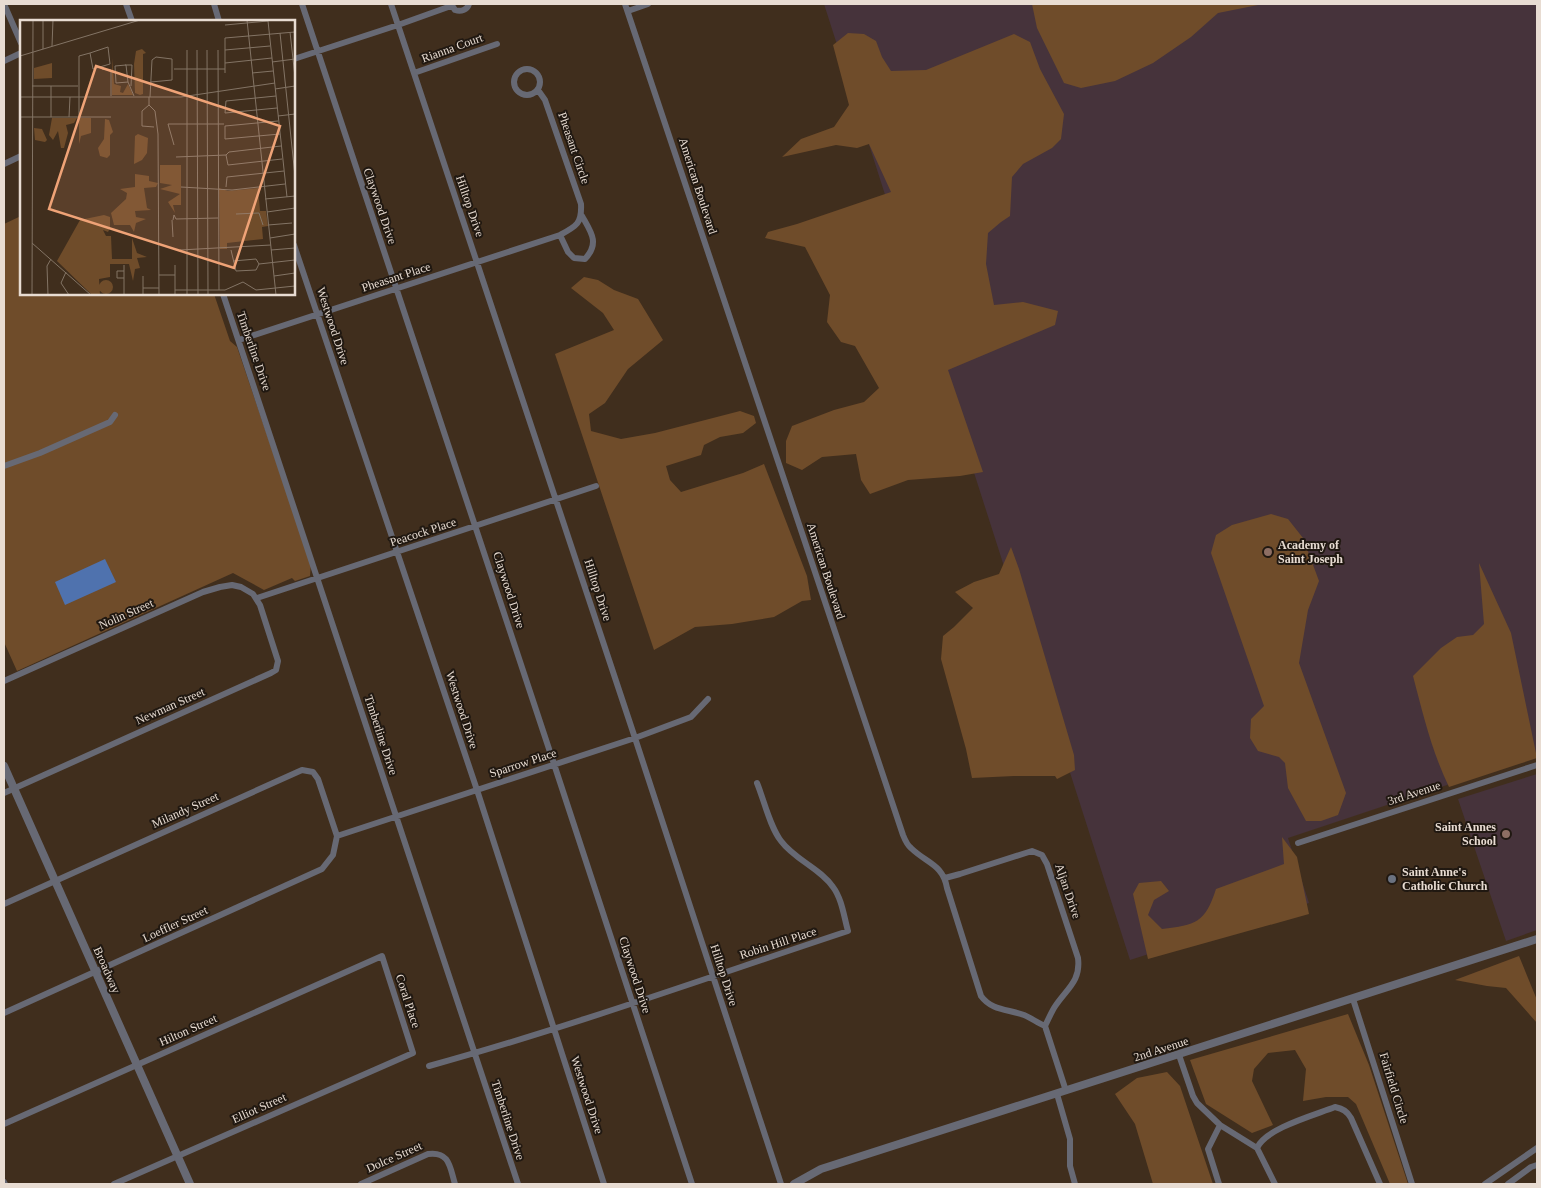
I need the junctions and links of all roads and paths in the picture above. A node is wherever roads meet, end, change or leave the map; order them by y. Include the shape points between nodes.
1 (4, 4) edge
2 (126, 4) edge
3 (214, 4) edge
4 (302, 4) edge
5 (391, 4) edge
6 (469, 4) edge
7 (648, 4) edge
8 (451, 5) edge
9 (626, 7) edge
10 (132, 20) edge
11 (220, 20) edge
12 (398, 25) junction
13 (20, 41) edge
14 (497, 44) dead end
15 (318, 51) junction
16 (20, 53) edge
17 (295, 59) edge
18 (4, 61) edge
19 (414, 73) junction
20 (538, 90) junction
21 (20, 156) edge
22 (4, 164) edge
23 (582, 216) junction
24 (560, 235) junction
25 (295, 247) edge
26 (477, 262) junction
27 (396, 288) junction
28 (223, 295) edge
29 (318, 315) junction
30 (239, 340) junction
31 (115, 415) dead end
32 (4, 466) edge
33 (596, 486) dead end
34 (556, 499) junction
35 (476, 526) junction
36 (397, 552) junction
37 (318, 578) junction
38 (257, 598) junction
39 (4, 681) edge
40 (708, 698) dead end
41 (636, 738) junction
42 (554, 764) junction
43 (1537, 765) edge
44 (4, 766) edge
45 (758, 783) dead end
46 (14, 789) junction
47 (477, 790) junction
48 (4, 793) edge
49 (396, 816) junction
50 (337, 836) junction
51 (1298, 843) dead end
52 (945, 878) junction
53 (55, 881) junction
54 (4, 904) edge
55 (1537, 939) edge
56 (382, 956) joint
57 (96, 972) junction
58 (713, 976) junction
59 (1353, 999) junction
60 (633, 1003) junction
61 (4, 1013) edge
62 (1045, 1026) junction
63 (554, 1028) junction
64 (413, 1053) joint
65 (474, 1054) junction
66 (1178, 1055) junction
67 (137, 1065) junction
68 (429, 1066) dead end
69 (1066, 1091) junction
70 (1057, 1094) junction
71 (4, 1124) edge
72 (1220, 1125) junction
73 (1258, 1148) junction
74 (1537, 1148) edge
75 (177, 1156) junction
76 (1537, 1165) edge
77 (114, 1184) edge
78 (190, 1184) edge
79 (361, 1184) edge
80 (455, 1184) edge
81 (518, 1184) edge
82 (604, 1184) edge
83 (692, 1184) edge
84 (781, 1184) edge
85 (794, 1184) edge
86 (1075, 1184) edge
87 (1219, 1184) edge
88 (1275, 1184) edge
89 (1380, 1184) edge
90 (1412, 1184) edge
91 (1485, 1184) edge
92 (1508, 1184) edge

1 - 13 street
2 - 10 street
3 - 11 street
4 - 15 street, Claywood Drive
5 - 12 street, Hilltop Drive
6 - 8 street via 461,11
7 - 9 street
8 - 12 street
9 - 52 street, American Boulevard via 902,835 909,847 931,862
12 - 15 street
12 - 19 street, Hilltop Drive
14 - 19 street, Rianna Court
15 - 17 street
15 - 27 street, Claywood Drive
16 - 18 street
19 - 26 street, Hilltop Drive
20 - 20 street, Pheasant Circle via 541,83 534,70 526,68 514,77 517,92 532,95
20 - 23 street, Pheasant Circle via 545,100 581,204
21 - 22 street
23 - 24 street via 576,226
23 - 24 street, Pheasant Circle via 590,230 594,245 592,252 585,258 574,258
24 - 26 street, Pheasant Place
25 - 29 street, Westwood Drive
26 - 27 street, Pheasant Place
26 - 34 street, Hilltop Drive
27 - 29 street, Pheasant Place
27 - 35 street, Claywood Drive
28 - 30 street, Timberline Drive
29 - 30 street, Pheasant Place
29 - 36 street, Westwood Drive
30 - 37 street, Timberline Drive
31 - 32 street via 110,422
33 - 34 street, Peacock Place
34 - 35 street, Peacock Place
34 - 41 street, Hilltop Drive
35 - 36 street, Peacock Place
35 - 42 street, Claywood Drive
36 - 37 street, Peacock Place
36 - 47 street, Westwood Drive
37 - 38 street, Peacock Place
37 - 49 street, Timberline Drive
38 - 39 street, Nolin Street via 246,588 237,586 211,589
38 - 46 street, Newman Street via 278,661 274,672
40 - 41 street, Sparrow Place via 691,717
41 - 42 street, Sparrow Place
41 - 58 street, Hilltop Drive
42 - 47 street, Sparrow Place
42 - 60 street, Claywood Drive
43 - 51 street, 3rd Avenue
44 - 46 street, Broadway
45 - 58 street, Robin Hill Place via 780,840 834,888 848,931
46 - 48 street, Newman Street
46 - 53 street, Broadway
47 - 49 street, Sparrow Place
47 - 63 street, Westwood Drive
49 - 50 street, Sparrow Place
49 - 65 street, Timberline Drive
50 - 53 street, Milandy Street via 318,779 312,772 302,770
50 - 57 street, Loeffler Street via 333,855 322,869
52 - 62 street, American Boulevard via 981,996 995,1008 1024,1015
52 - 62 street, Aljan Drive via 1032,851 1042,855 1057,892 1080,969
53 - 54 street, Milandy Street
53 - 57 street, Broadway
55 - 59 street, 2nd Avenue
56 - 64 street, Coral Place
56 - 67 street, Hilton Street
57 - 61 street, Loeffler Street
57 - 67 street, Broadway
58 - 60 street, Robin Hill Place
58 - 84 street, Hilltop Drive
59 - 66 street, 2nd Avenue
59 - 90 street, Fairfield Circle
60 - 63 street, Robin Hill Place
60 - 83 street, Claywood Drive
62 - 69 street
63 - 65 street, Robin Hill Place
63 - 82 street, Westwood Drive
64 - 75 street, Elliot Street
65 - 68 street, Robin Hill Place
65 - 81 street, Timberline Drive
66 - 69 street, 2nd Avenue
66 - 72 street via 1197,1103
67 - 71 street, Hilton Street
67 - 75 street, Broadway
69 - 70 street, 2nd Avenue
70 - 85 street, 2nd Avenue via 822,1169
70 - 86 street via 1070,1139 1070,1166
72 - 73 street
72 - 87 street via 1208,1149
73 - 88 street
73 - 89 street via 1276,1131 1335,1107 1342,1109 1348,1112
74 - 91 street
75 - 77 street, Elliot Street
75 - 78 street, Broadway
76 - 92 street
79 - 80 street, Dolce Street via 428,1154 447,1159

